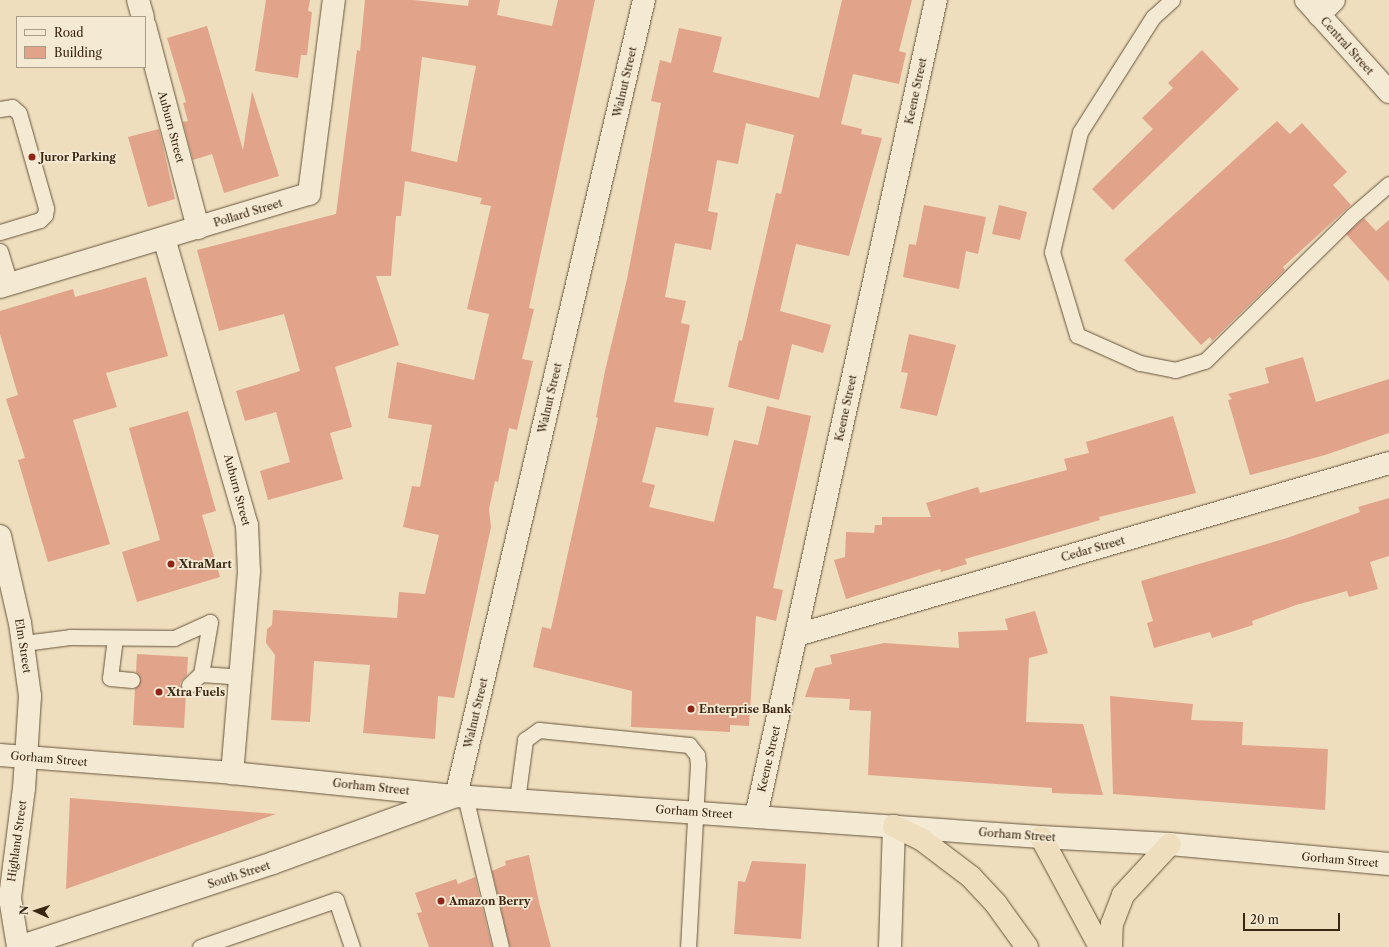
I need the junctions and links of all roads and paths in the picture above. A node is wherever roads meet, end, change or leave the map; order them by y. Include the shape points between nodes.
1 (138, 0) edge
2 (334, 0) edge
3 (644, 0) edge
4 (936, 0) edge
5 (1156, 0) edge
6 (1172, 0) edge
7 (1319, 5) edge
8 (143, 16) edge
9 (1153, 18) junction
10 (146, 30) edge
11 (1389, 92) edge
12 (0, 109) edge
13 (1389, 184) edge
14 (198, 228) junction
15 (0, 232) edge
16 (164, 238) junction
17 (0, 251) edge
18 (5, 286) edge
19 (1389, 463) edge
20 (0, 536) edge
21 (797, 635) junction
22 (115, 638) junction
23 (24, 643) junction
24 (201, 674) junction
25 (240, 677) junction
26 (132, 680) dead end
27 (189, 685) dead end
28 (0, 755) edge
29 (27, 758) junction
30 (232, 773) junction
31 (461, 796) junction
32 (517, 800) junction
33 (695, 812) junction
34 (756, 816) junction
35 (894, 826) junction
36 (1041, 837) junction
37 (1170, 844) junction
38 (1389, 864) edge
39 (19, 947) edge
40 (200, 947) edge
41 (352, 947) edge
42 (501, 947) edge
43 (688, 947) edge
44 (890, 947) edge
45 (1027, 947) edge
46 (1100, 947) edge
47 (1111, 947) edge

1 - 8 street
2 - 14 street, Pollard Street via 309,194
3 - 31 street, Walnut Street
4 - 21 street, Keene Street
5 - 9 lane
6 - 9 lane
7 - 11 street, Central Street
9 - 13 lane via 1080,132 1052,252 1077,335 1140,363 1175,370 1205,361 1352,216
10 - 14 street, Auburn Street
12 - 15 lane via 12,107 19,113 46,208 45,215 40,220
14 - 16 street, Pollard Street
16 - 18 street, Pollard Street
16 - 25 street, Auburn Street via 247,525 249,572
17 - 18 lane
19 - 21 street, Cedar Street
20 - 23 street, Elm Street
21 - 34 street, Keene Street
22 - 23 lane via 70,637
22 - 24 lane via 174,638 210,622
22 - 26 lane via 110,678
23 - 29 street, Elm Street via 30,696
24 - 25 lane
24 - 27 lane
25 - 30 street, Auburn Street
28 - 29 street, Gorham Street
29 - 30 street, Gorham Street
29 - 39 street, Highland Street via 10,898
30 - 31 street, Gorham Street
31 - 32 street, Gorham Street
31 - 39 street, South Street via 273,863
31 - 42 lane
32 - 33 street, Gorham Street
32 - 33 lane via 526,740 539,730 689,745 698,754
33 - 34 street, Gorham Street
33 - 43 lane
34 - 35 street, Gorham Street
35 - 36 street, Gorham Street
35 - 44 street
35 - 45 highway via 921,839 971,877 996,904
36 - 37 street, Gorham Street
36 - 46 highway
37 - 38 street, Gorham Street
37 - 47 highway via 1123,895 1112,924
40 - 41 lane via 336,900

